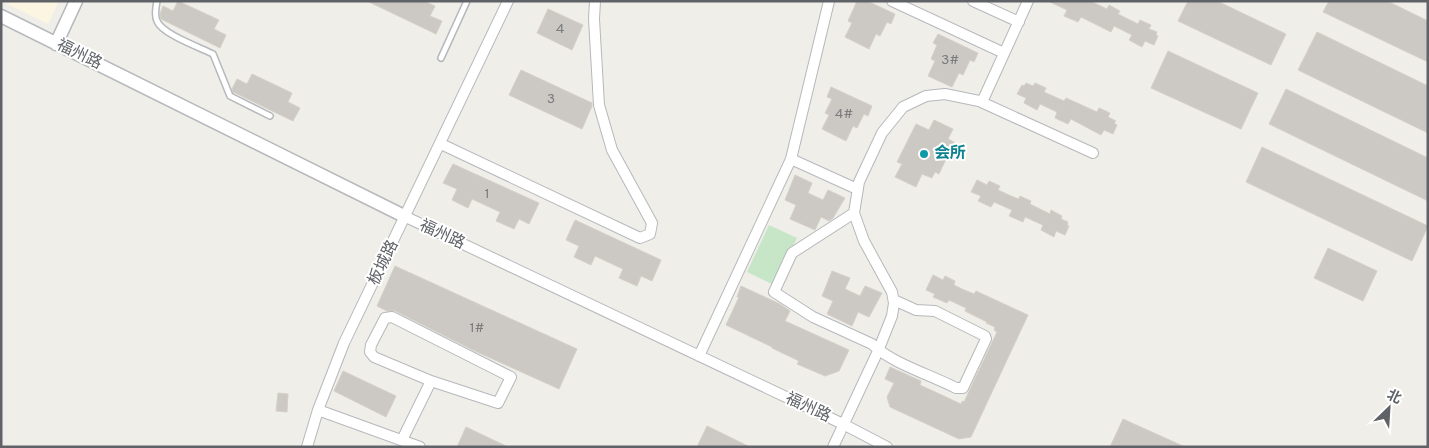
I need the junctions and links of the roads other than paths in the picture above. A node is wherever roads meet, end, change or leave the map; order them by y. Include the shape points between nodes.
1 (76, 1) edge
2 (157, 1) edge
3 (467, 1) edge
4 (508, 1) edge
5 (595, 1) edge
6 (829, 1) edge
7 (892, 1) edge
8 (973, 1) edge
9 (1028, 1) edge
10 (1, 16) edge
11 (1019, 22) junction
12 (56, 44) junction
13 (1004, 53) junction
14 (441, 58) dead end
15 (982, 102) junction
16 (270, 116) dead end
17 (441, 144) junction
18 (1093, 154) dead end
19 (791, 159) junction
20 (857, 189) junction
21 (854, 213) junction
22 (406, 217) junction
23 (894, 300) junction
24 (878, 351) junction
25 (699, 356) junction
26 (431, 381) junction
27 (318, 410) junction
28 (843, 424) junction
29 (402, 440) junction
30 (307, 447) edge
31 (420, 447) edge
32 (833, 447) edge
33 (887, 447) edge

1 - 12 street
2 - 16 lane via 156,20 162,29 213,54 230,96
3 - 14 lane
4 - 17 street, 板城路
5 - 17 street via 599,105 612,150 652,223 650,234 640,238
6 - 19 street
7 - 13 street
8 - 11 street
9 - 11 street
10 - 12 street, 福州路
11 - 13 street
12 - 22 street, 福州路
13 - 15 street
15 - 18 street
15 - 20 street via 946,94 926,96 903,107 882,133
17 - 22 street, 板城路
19 - 20 street
19 - 25 street
20 - 21 street
21 - 23 street
21 - 24 street via 792,253 774,292 813,317 872,344
22 - 25 street, 福州路
22 - 27 street, 板城路 via 344,343
23 - 24 street via 892,316
23 - 24 street via 916,310 934,311 982,334 986,339 960,389
24 - 28 street
25 - 28 street, 福州路
26 - 26 street via 498,403 511,377 392,317 385,318 370,352 374,357
26 - 29 street
27 - 29 street
27 - 30 street, 板城路
28 - 32 street
28 - 33 street, 福州路
29 - 31 street

